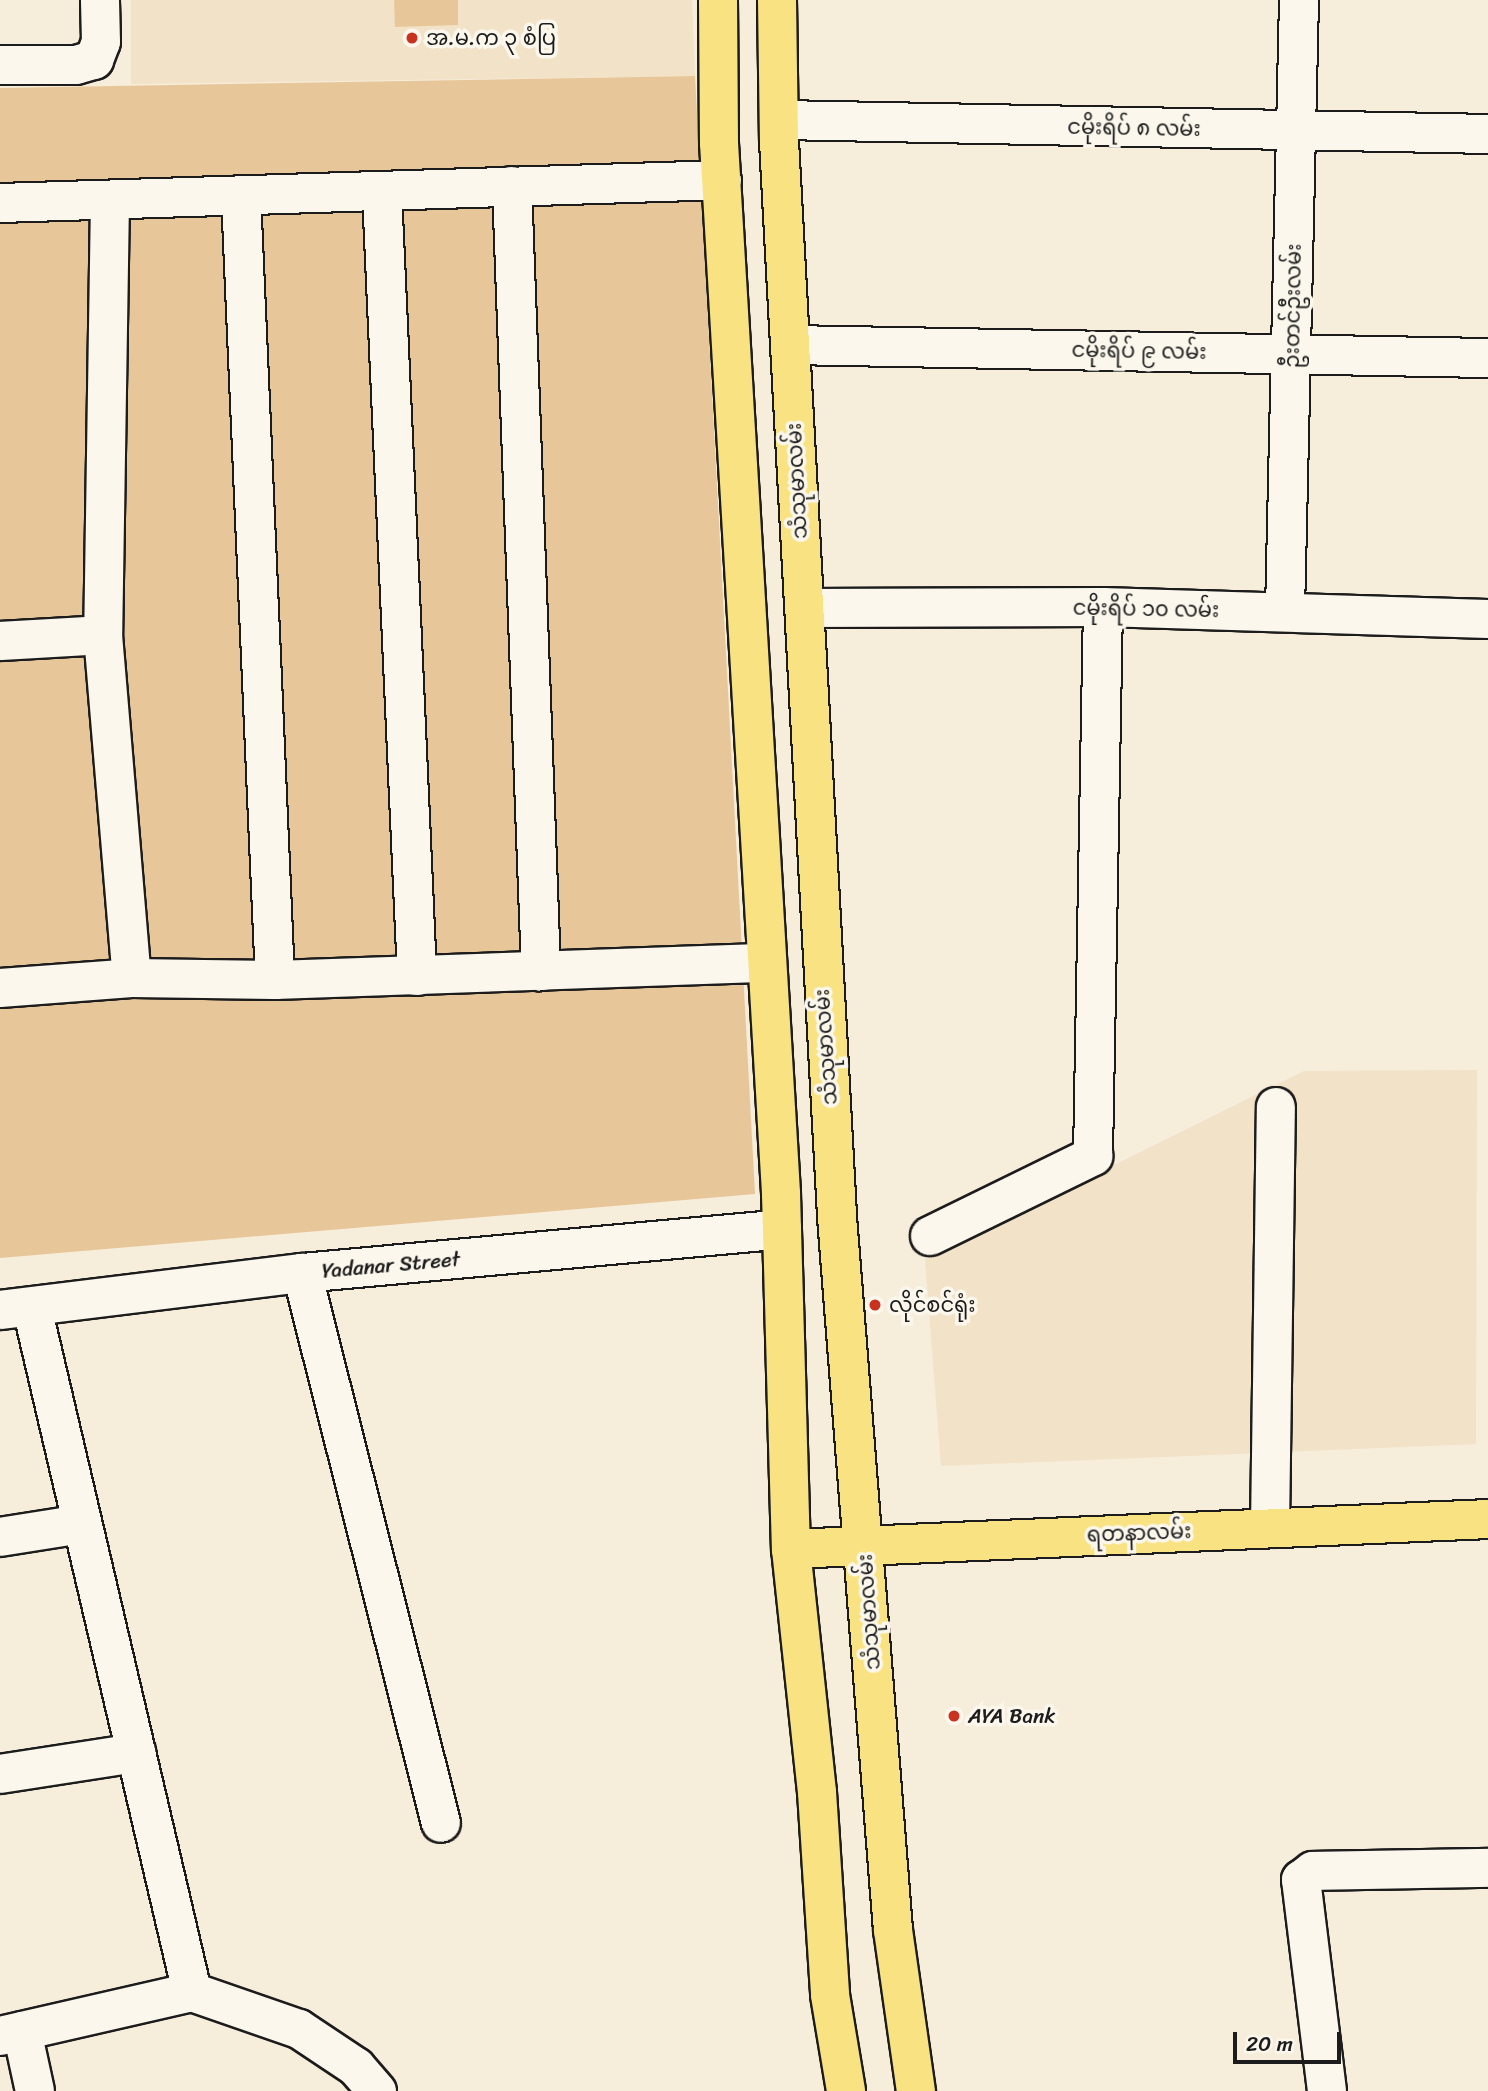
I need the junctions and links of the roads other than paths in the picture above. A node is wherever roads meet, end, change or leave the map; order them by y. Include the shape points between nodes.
1 (100, 0) edge
2 (718, 0) edge
3 (777, 0) edge
4 (1299, 0) edge
5 (0, 65) edge
6 (780, 131) junction
7 (1296, 131) junction
8 (1488, 134) edge
9 (719, 143) junction
10 (722, 180) junction
11 (512, 186) junction
12 (382, 192) junction
13 (241, 195) junction
14 (110, 200) junction
15 (0, 203) edge
16 (790, 345) junction
17 (1292, 354) junction
18 (1488, 358) edge
19 (1103, 607) junction
20 (804, 608) junction
21 (1285, 612) junction
22 (1488, 619) edge
23 (103, 635) junction
24 (0, 641) edge
25 (767, 963) junction
26 (541, 971) junction
27 (417, 976) junction
28 (132, 978) junction
29 (275, 980) junction
30 (0, 988) edge
31 (1276, 1107) dead end
32 (782, 1229) junction
33 (930, 1236) dead end
34 (302, 1273) junction
35 (16, 1309) edge
36 (1488, 1519) edge
37 (82, 1524) junction
38 (1270, 1528) junction
39 (0, 1537) edge
40 (864, 1545) junction
41 (791, 1549) junction
42 (136, 1753) junction
43 (0, 1774) edge
44 (441, 1823) dead end
45 (1488, 1868) edge
46 (192, 1992) junction
47 (11, 2034) edge
48 (35, 2091) edge
49 (377, 2091) edge
50 (846, 2091) edge
51 (916, 2091) edge
52 (1327, 2091) edge

1 - 5 street via 102,42 94,60 76,65
2 - 9 main road
3 - 6 main road, သံသုမာလမ်း
4 - 7 street, ဦးတင်ဦးလမ်း
6 - 7 street, ငမိုးရိပ် ၈ လမ်း
6 - 9 main road
6 - 16 main road, သံသုမာလမ်း
7 - 8 street, ငမိုးရိပ် ၈ လမ်း
7 - 17 street, ဦးတင်ဦးလမ်း
9 - 10 main road
10 - 11 street
10 - 25 main road
11 - 12 street
11 - 26 street
12 - 13 street
12 - 27 street
13 - 14 street
13 - 29 street
14 - 15 street
14 - 23 street
16 - 17 street, ငမိုးရိပ် ၉ လမ်း
16 - 20 main road, သံသုမာလမ်း
17 - 18 street, ငမိုးရိပ် ၉ လမ်း
17 - 21 street, ဦးတင်ဦးလမ်း
19 - 20 street, ငမိုးရိပ် ၁၀ လမ်း
19 - 21 street, ငမိုးရိပ် ၁၀ လမ်း
19 - 33 street via 1093,1156
20 - 40 main road, သံသုမာလမ်း via 836,1203
21 - 22 street, ငမိုးရိပ် ၁၀ လမ်း
23 - 24 street
23 - 28 street
25 - 26 street
25 - 32 main road
26 - 27 street
27 - 29 street
28 - 29 street
28 - 30 street
31 - 38 street
32 - 34 street, Yadanar Street
32 - 41 main road
34 - 35 street, Yadanar Street
34 - 44 street
35 - 37 street
36 - 38 main road, ရတနာလမ်း
37 - 39 street
37 - 42 street
38 - 40 main road, ရတနာလမ်း
40 - 41 main road, ရတနာလမ်း
40 - 51 main road, သံသုမာလမ်း via 893,1930
41 - 50 main road via 817,1792 830,1995
42 - 43 street
42 - 46 street
45 - 52 street via 1307,1874 1299,1889
46 - 47 street
46 - 49 street via 299,2029 356,2067
47 - 48 street

